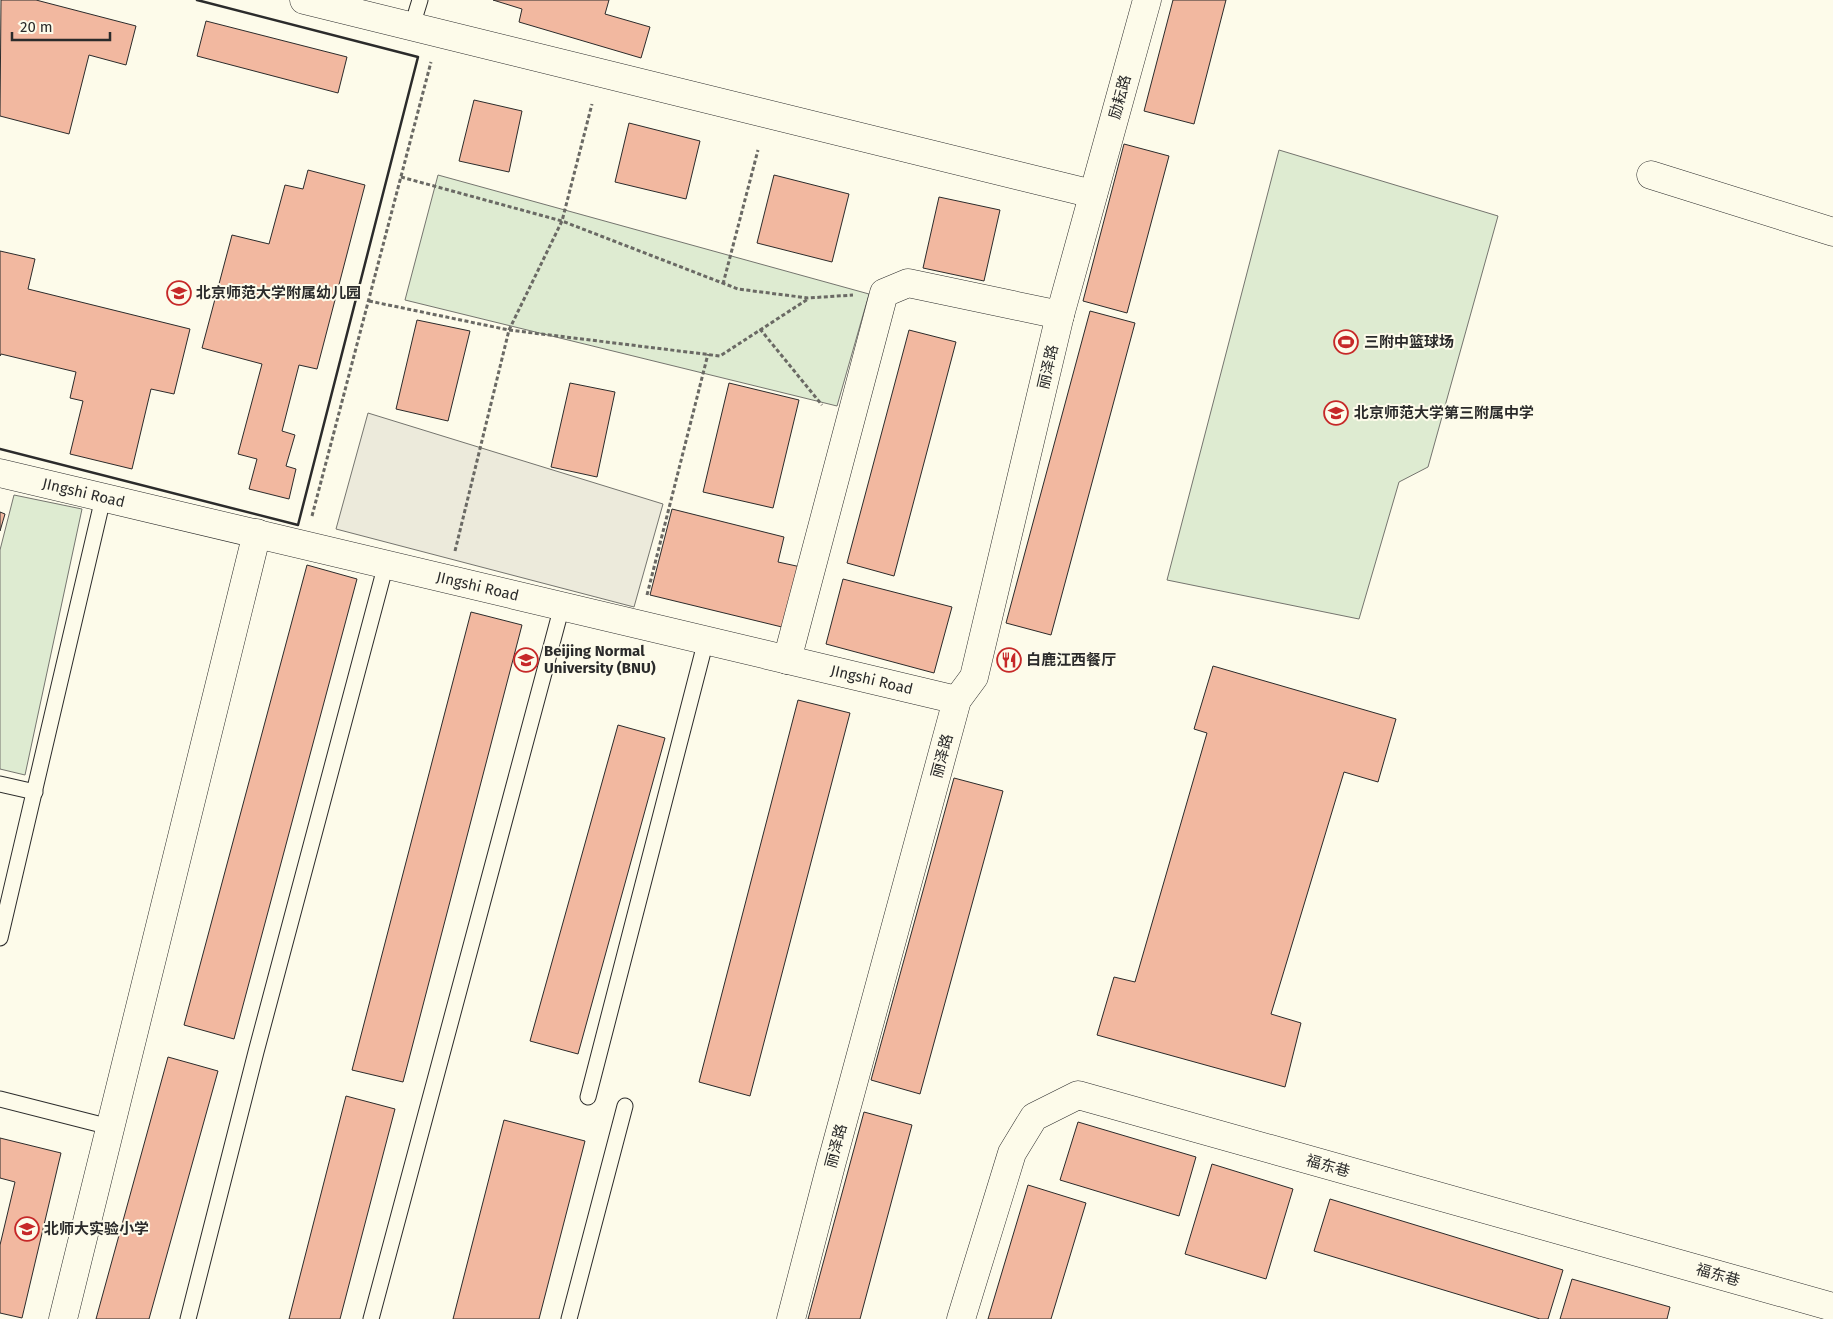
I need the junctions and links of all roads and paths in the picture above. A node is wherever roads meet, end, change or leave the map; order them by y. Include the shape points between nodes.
1 (304, 0) edge
2 (420, 0) edge
3 (1146, 0) edge
4 (412, 26) junction
5 (439, 33) junction
6 (592, 104) dead end
7 (758, 150) dead end
8 (1651, 175) dead end
9 (401, 177) junction
10 (1093, 194) junction
11 (562, 221) junction
12 (1833, 232) edge
13 (723, 284) junction
14 (884, 293) junction
15 (808, 298) junction
16 (368, 301) junction
17 (1060, 315) junction
18 (760, 329) junction
19 (509, 330) junction
20 (708, 354) junction
21 (847, 434) junction
22 (0, 473) edge
23 (103, 498) junction
24 (257, 534) junction
25 (305, 545) junction
26 (386, 564) junction
27 (448, 579) junction
28 (562, 606) junction
29 (639, 624) junction
30 (706, 640) junction
31 (787, 660) junction
32 (957, 700) junction
33 (0, 784) edge
34 (35, 792) junction
35 (0, 938) edge
36 (588, 1097) dead end
37 (0, 1099) edge
38 (625, 1106) dead end
39 (110, 1127) junction
40 (1833, 1307) edge
41 (63, 1319) edge
42 (188, 1319) edge
43 (371, 1319) edge
44 (569, 1319) edge
45 (791, 1319) edge
46 (961, 1319) edge

1 - 4 street
2 - 4 lane
3 - 10 street, 励耘路
4 - 5 street
5 - 9 path
5 - 10 street
6 - 11 path
7 - 13 path
8 - 12 street
9 - 11 path
9 - 16 path
10 - 17 street, 丽泽路
11 - 13 path
11 - 19 path
13 - 15 path
14 - 15 path
14 - 17 street via 908,283
14 - 21 street
15 - 18 path
16 - 19 path
16 - 25 path
17 - 32 street, 丽泽路 via 974,677
18 - 20 path via 720,356
18 - 21 path
19 - 20 path
19 - 27 path
20 - 29 path
21 - 31 street
22 - 23 street, JIngshi Road
23 - 24 street, JIngshi Road
23 - 34 lane
24 - 25 street, JIngshi Road
24 - 39 street
25 - 26 street, JIngshi Road
26 - 27 street, JIngshi Road
26 - 42 lane
27 - 28 street, JIngshi Road
28 - 29 street, JIngshi Road
28 - 43 lane
29 - 30 street, JIngshi Road
30 - 31 street, JIngshi Road
30 - 36 lane
31 - 32 street, JIngshi Road
32 - 45 street, 丽泽路
33 - 34 lane
34 - 35 lane
37 - 39 lane
38 - 44 lane
39 - 41 street
40 - 46 street, 福东巷 via 1078,1095 1034,1118 1012,1153

